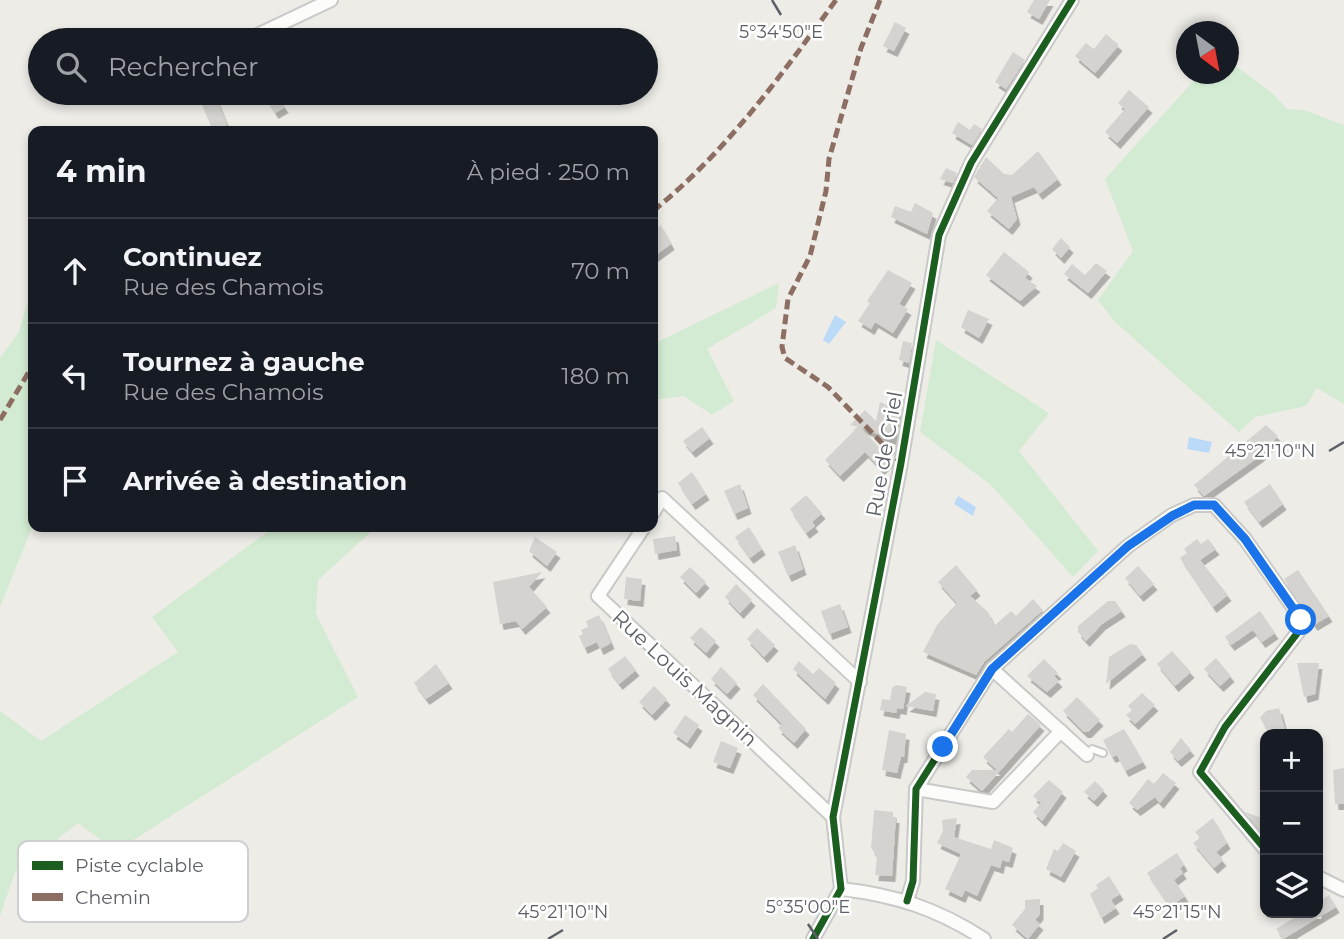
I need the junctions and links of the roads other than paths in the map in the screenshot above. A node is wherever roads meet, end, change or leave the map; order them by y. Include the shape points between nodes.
1 (331, 0) edge
2 (1072, 0) edge
3 (272, 28) edge
4 (658, 505) edge
5 (641, 532) edge
6 (992, 669) junction
7 (860, 682) junction
8 (1061, 731) junction
9 (1103, 753) dead end
10 (1087, 755) joint
11 (916, 789) junction
12 (834, 817) junction
13 (1260, 843) edge
14 (1323, 880) edge
15 (841, 890) junction
16 (1344, 890) edge
17 (907, 901) junction
18 (813, 939) edge
19 (984, 939) edge

1 - 3 street
2 - 7 street, Rue de Criel via 971,163 939,235
4 - 7 street via 662,498
5 - 12 street, Rue Louis Magnin via 598,596
6 - 8 street
6 - 11 street
6 - 13 street via 1128,546 1194,505 1214,505 1245,539 1301,620 1301,627 1225,727 1200,772
7 - 12 street, Rue de Criel
8 - 10 street
8 - 11 street via 993,802
9 - 10 lane via 1092,749
11 - 17 street via 913,881
12 - 15 street, Rue de Criel
14 - 16 street
15 - 17 street
15 - 18 street
17 - 19 street via 950,917

